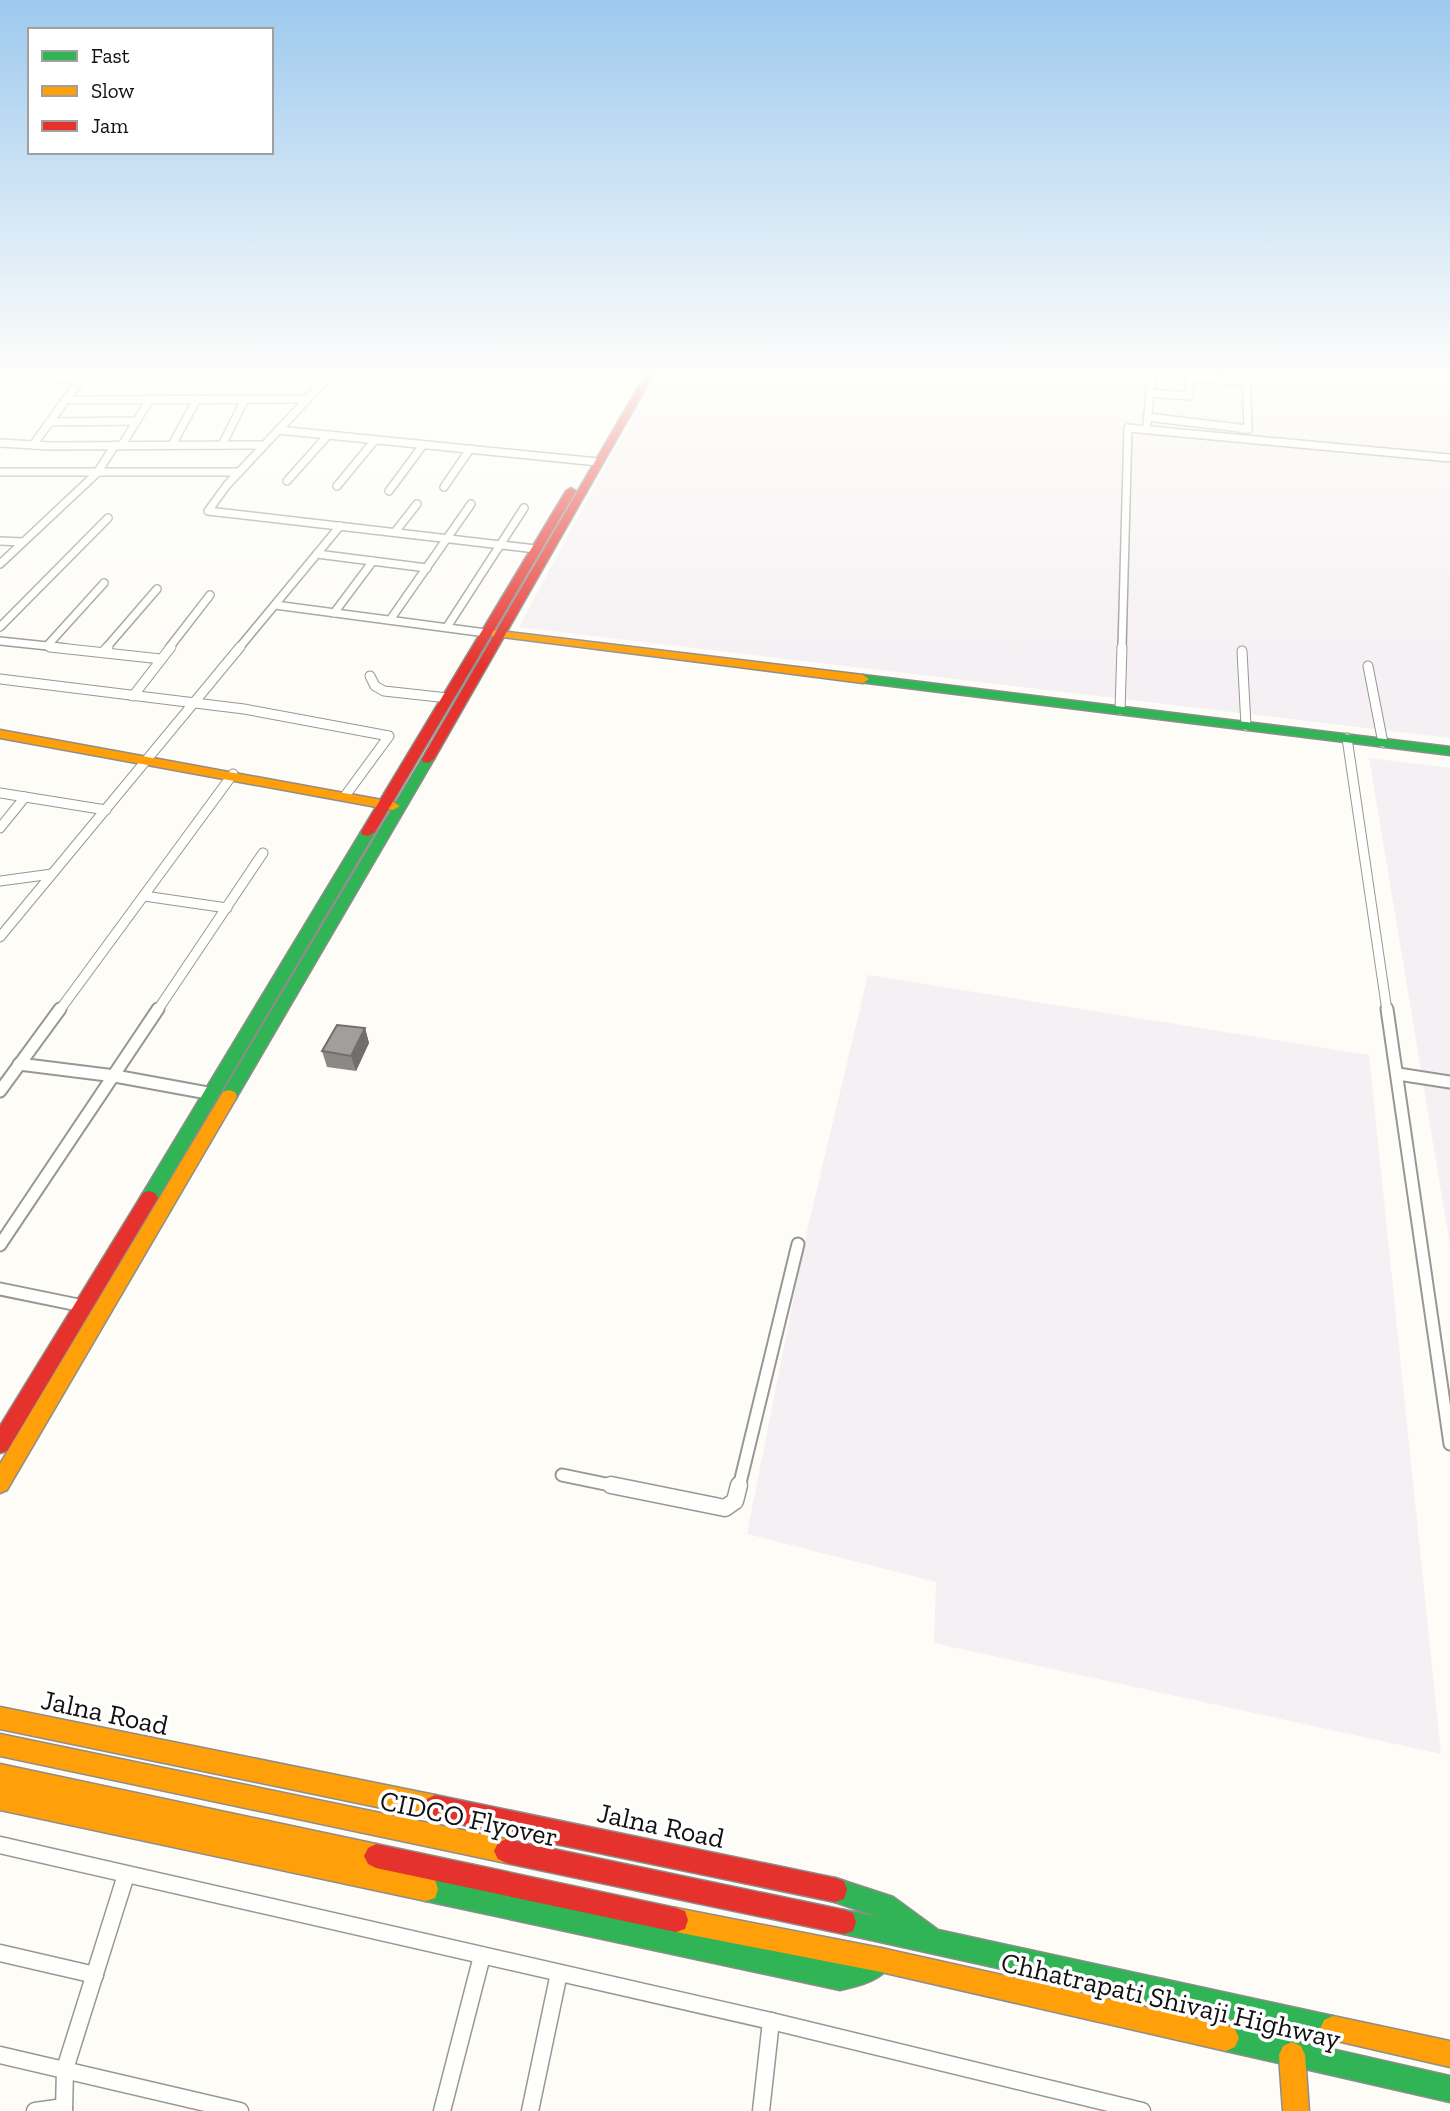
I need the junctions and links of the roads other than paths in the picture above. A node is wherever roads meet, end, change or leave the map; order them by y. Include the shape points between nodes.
1 (99, 471) edge
2 (296, 471) edge
3 (349, 471) edge
4 (404, 471) edge
5 (455, 471) edge
6 (588, 471) edge
7 (588, 471) edge
8 (1127, 471) edge
9 (0, 472) edge
10 (239, 472) joint
11 (97, 473) junction
12 (286, 481) dead end
13 (337, 486) dead end
14 (444, 487) dead end
15 (389, 491) dead end
16 (417, 504) dead end
17 (471, 504) dead end
18 (524, 508) dead end
19 (108, 518) dead end
20 (340, 526) junction
21 (395, 532) junction
22 (448, 538) junction
23 (0, 541) edge
24 (23, 542) junction
25 (500, 545) junction
26 (536, 549) junction
27 (317, 554) junction
28 (373, 561) junction
29 (0, 564) edge
30 (427, 568) junction
31 (104, 583) dead end
32 (157, 589) dead end
33 (210, 595) dead end
34 (275, 605) junction
35 (334, 613) junction
36 (390, 620) junction
37 (0, 626) edge
38 (447, 627) junction
39 (493, 633) junction
40 (0, 640) edge
41 (47, 646) junction
42 (1242, 651) dead end
43 (103, 652) junction
44 (161, 659) junction
45 (1368, 666) dead end
46 (370, 676) dead end
47 (0, 679) edge
48 (133, 696) junction
49 (448, 698) junction
50 (194, 703) junction
51 (1120, 709) junction
52 (1246, 726) junction
53 (0, 734) edge
54 (1348, 738) junction
55 (1383, 743) junction
56 (1450, 751) edge
57 (148, 759) junction
58 (233, 774) junction
59 (0, 793) edge
60 (345, 796) junction
61 (26, 797) junction
62 (390, 802) junction
63 (106, 810) junction
64 (0, 828) edge
65 (263, 853) dead end
66 (52, 874) junction
67 (0, 881) edge
68 (144, 896) junction
69 (227, 908) junction
70 (0, 937) edge
71 (19, 1065) junction
72 (1398, 1074) junction
73 (115, 1076) junction
74 (1450, 1082) edge
75 (0, 1091) edge
76 (213, 1094) junction
77 (798, 1244) dead end
78 (0, 1245) edge
79 (0, 1289) edge
80 (83, 1306) junction
81 (0, 1444) edge
82 (1450, 1444) edge
83 (562, 1475) dead end
84 (0, 1483) edge
85 (0, 1718) edge
86 (0, 1745) edge
87 (0, 1776) edge
88 (0, 1798) edge
89 (0, 1845) edge
90 (126, 1875) junction
91 (929, 1938) junction
92 (0, 1953) edge
93 (482, 1956) junction
94 (881, 1960) junction
95 (559, 1973) junction
96 (95, 1975) junction
97 (771, 2021) junction
98 (1450, 2054) edge
99 (0, 2055) edge
100 (1292, 2055) junction
101 (65, 2069) junction
102 (1450, 2089) edge
103 (64, 2109) edge
104 (35, 2111) edge
105 (240, 2111) edge
106 (442, 2111) edge
107 (530, 2111) edge
108 (761, 2111) edge
109 (1142, 2111) edge
110 (1296, 2111) edge

1 - 11 street
2 - 12 street
3 - 13 street
4 - 15 street
5 - 14 street
6 - 26 main road
7 - 39 main road
8 - 51 street
9 - 11 street
10 - 11 street
10 - 20 street via 208,510
11 - 24 street
16 - 21 street
17 - 22 street
18 - 25 street
19 - 37 street
20 - 21 street
20 - 27 street
21 - 22 street
22 - 25 street
22 - 30 street
23 - 24 street
24 - 29 street
25 - 26 street
25 - 38 street
26 - 39 main road
27 - 28 street
27 - 34 street
28 - 30 street
28 - 35 street
30 - 36 street
31 - 41 street
32 - 43 street
33 - 44 street
34 - 35 street
34 - 50 street
35 - 36 street
36 - 38 street
38 - 39 street
39 - 49 main road
39 - 51 main road
39 - 62 main road
40 - 41 street
41 - 43 street
42 - 52 street
43 - 44 street
44 - 48 street
45 - 55 street
46 - 49 street via 384,691
47 - 48 street
48 - 50 street
49 - 62 main road
50 - 57 street
50 - 60 street via 389,736
51 - 52 main road
52 - 54 main road
53 - 57 main road
54 - 55 main road
54 - 72 street
55 - 56 main road
57 - 58 main road
57 - 63 street
58 - 60 main road
58 - 68 street
59 - 61 street
60 - 62 main road
61 - 63 street
61 - 64 street
62 - 76 main road
62 - 84 main road
63 - 66 street
65 - 69 street
66 - 67 street
66 - 70 street
68 - 69 street
68 - 71 street
69 - 73 street
71 - 73 street
71 - 75 street
72 - 74 street
72 - 82 street
73 - 76 street
73 - 78 street
76 - 80 main road
77 - 83 street via 731,1506
79 - 80 street
80 - 81 main road
85 - 91 main road, Jalna Road via 815,1884 884,1906
86 - 91 main road, CIDCO Flyover
87 - 94 main road
88 - 94 main road via 840,1977 858,1974
89 - 90 street
90 - 93 street
90 - 96 street
91 - 98 main road, Chhatrapati Shivaji Highway
92 - 96 street
93 - 95 street
93 - 106 street
94 - 100 main road, Chhatrapati Shivaji Highway
95 - 97 street
95 - 107 street
96 - 101 street
97 - 108 street
97 - 109 street
99 - 101 street
100 - 102 main road, Chhatrapati Shivaji Highway
100 - 110 main road
101 - 103 street
101 - 105 street
103 - 104 street

